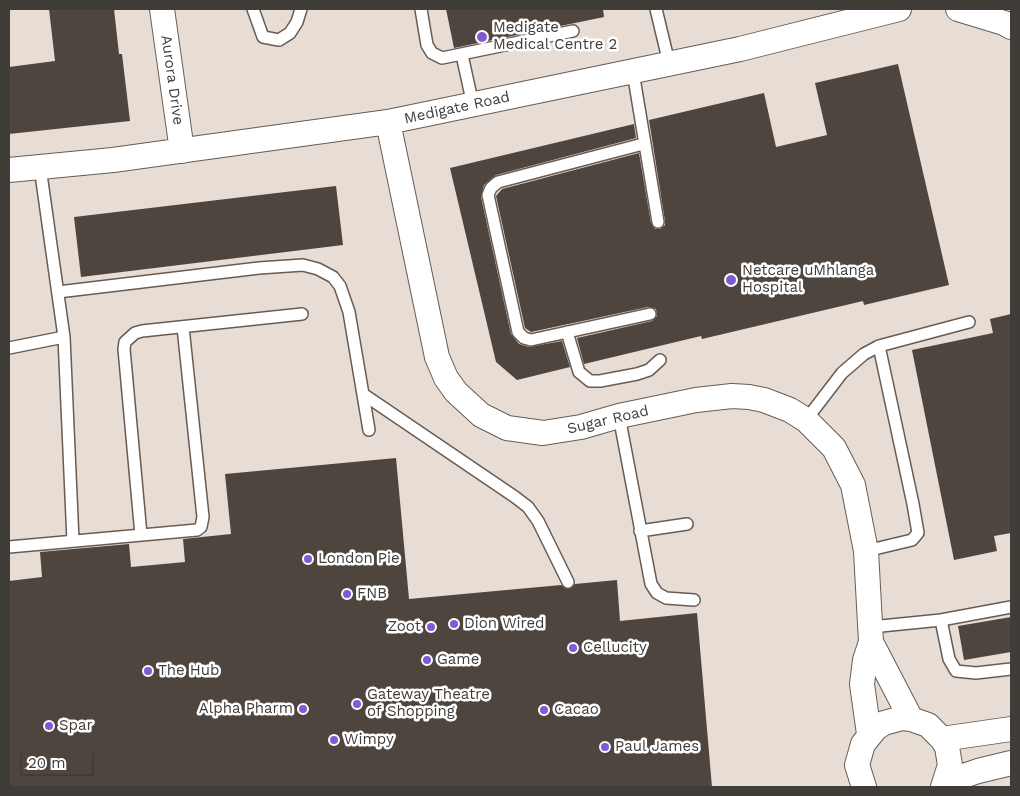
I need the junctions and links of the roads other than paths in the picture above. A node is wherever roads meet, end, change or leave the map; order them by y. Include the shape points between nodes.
1 (162, 9) edge
2 (254, 9) edge
3 (301, 9) edge
4 (421, 9) edge
5 (656, 9) edge
6 (899, 9) edge
7 (958, 9) edge
8 (1011, 27) edge
9 (573, 31) dead end
10 (462, 55) junction
11 (669, 63) junction
12 (632, 72) junction
13 (473, 105) junction
14 (388, 122) junction
15 (643, 144) junction
16 (182, 150) junction
17 (40, 167) junction
18 (9, 170) edge
19 (658, 222) dead end
20 (58, 292) junction
21 (302, 314) dead end
22 (650, 314) dead end
23 (970, 322) dead end
24 (183, 328) junction
25 (567, 332) junction
26 (64, 338) junction
27 (879, 346) junction
28 (9, 348) edge
29 (660, 360) dead end
30 (363, 394) junction
31 (619, 416) junction
32 (806, 420) junction
33 (368, 430) dead end
34 (687, 524) dead end
35 (640, 532) junction
36 (141, 535) junction
37 (73, 541) junction
38 (9, 547) edge
39 (866, 551) junction
40 (568, 582) dead end
41 (694, 600) dead end
42 (1011, 607) edge
43 (941, 620) junction
44 (871, 634) junction
45 (1011, 669) edge
46 (911, 719) junction
47 (1011, 730) edge
48 (869, 734) junction
49 (942, 739) junction
50 (1011, 764) edge
51 (945, 785) edge
52 (864, 787) edge

1 - 16 street, Aurora Drive
2 - 3 lane via 263,37 279,40 290,32
4 - 10 lane via 427,45 432,53 442,58
5 - 11 lane
6 - 11 street, Medigate Road via 740,49
7 - 8 street
9 - 10 lane
10 - 13 lane
11 - 12 street, Medigate Road
12 - 13 street, Medigate Road
12 - 15 lane
13 - 14 street, Medigate Road
14 - 16 street, Medigate Road
14 - 31 street, Sugar Road via 431,335 446,378 456,392 481,415 507,428 528,432 559,431
15 - 19 lane
15 - 25 lane via 498,182 488,195 518,332 531,340
16 - 17 street, Medigate Road
17 - 18 street, Medigate Road
17 - 20 lane
20 - 26 lane
20 - 30 lane via 259,268 303,265 318,269 333,277 340,286 349,312
21 - 24 lane
22 - 25 lane
23 - 27 lane
24 - 36 lane via 135,333 125,342
24 - 36 lane via 203,522 197,530
25 - 29 lane via 579,372 590,380 637,374 649,370
26 - 28 lane
26 - 37 lane
27 - 32 lane via 852,362
27 - 39 lane via 918,533 912,540
30 - 33 lane
30 - 40 lane via 528,508 538,521
31 - 32 street, Sugar Road via 732,396 764,400
31 - 35 lane
32 - 39 street, Sugar Road via 834,448 844,464 853,485
34 - 35 lane
35 - 41 lane via 653,589 666,598
36 - 37 lane
37 - 38 lane
39 - 44 street, Sugar Road
42 - 43 lane
43 - 44 lane
43 - 45 lane via 949,659 956,671 976,673
44 - 46 street, Sugar Road
44 - 48 street, Sugar Road via 862,673
46 - 48 street via 884,723
46 - 49 street via 928,725
47 - 49 street
48 - 52 street via 857,765
49 - 51 street via 949,756
50 - 51 street via 978,771

